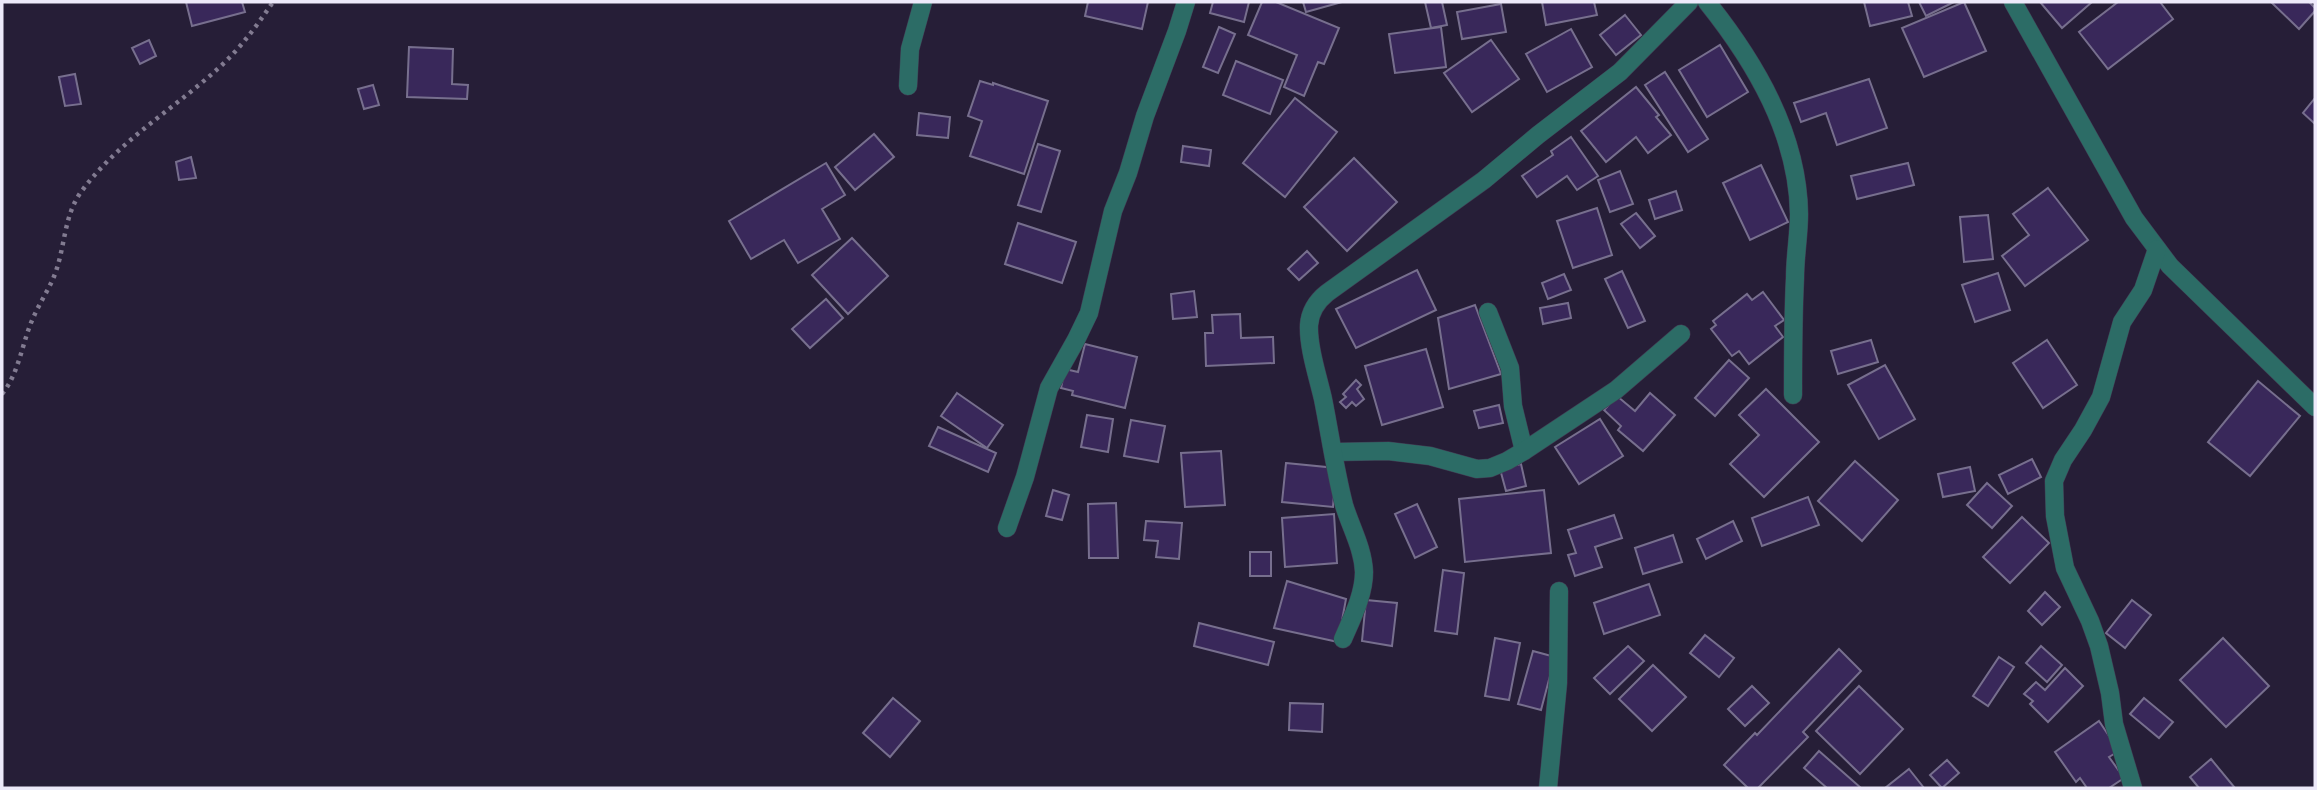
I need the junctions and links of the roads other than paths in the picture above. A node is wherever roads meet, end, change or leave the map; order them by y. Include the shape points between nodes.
1 (923, 2) edge
2 (1186, 2) edge
3 (1689, 2) edge
4 (1707, 2) edge
5 (2013, 2) edge
6 (908, 86) dead end
7 (2157, 249) junction
8 (1488, 312) dead end
9 (1681, 334) dead end
10 (1793, 395) dead end
11 (2315, 407) edge
12 (1524, 451) junction
13 (1334, 452) junction
14 (1007, 528) dead end
15 (1559, 591) dead end
16 (1343, 639) dead end
17 (1548, 788) edge
18 (2133, 788) edge

1 - 6 street via 910,49
2 - 14 street via 1113,211 1088,313 1049,387
3 - 13 street via 1620,72 1484,180 1318,301 1309,324 1310,337
4 - 10 street via 1760,78 1790,151 1799,214
5 - 7 street via 2134,218
7 - 11 street
7 - 18 street via 2143,290 2122,322 2101,397 2054,481 2065,568 2099,646 2114,724
8 - 12 street via 1510,368
9 - 12 street via 1624,384
12 - 13 street via 1490,468 1477,469 1430,456
13 - 16 street via 1364,569 1358,602
15 - 17 street via 1558,683

